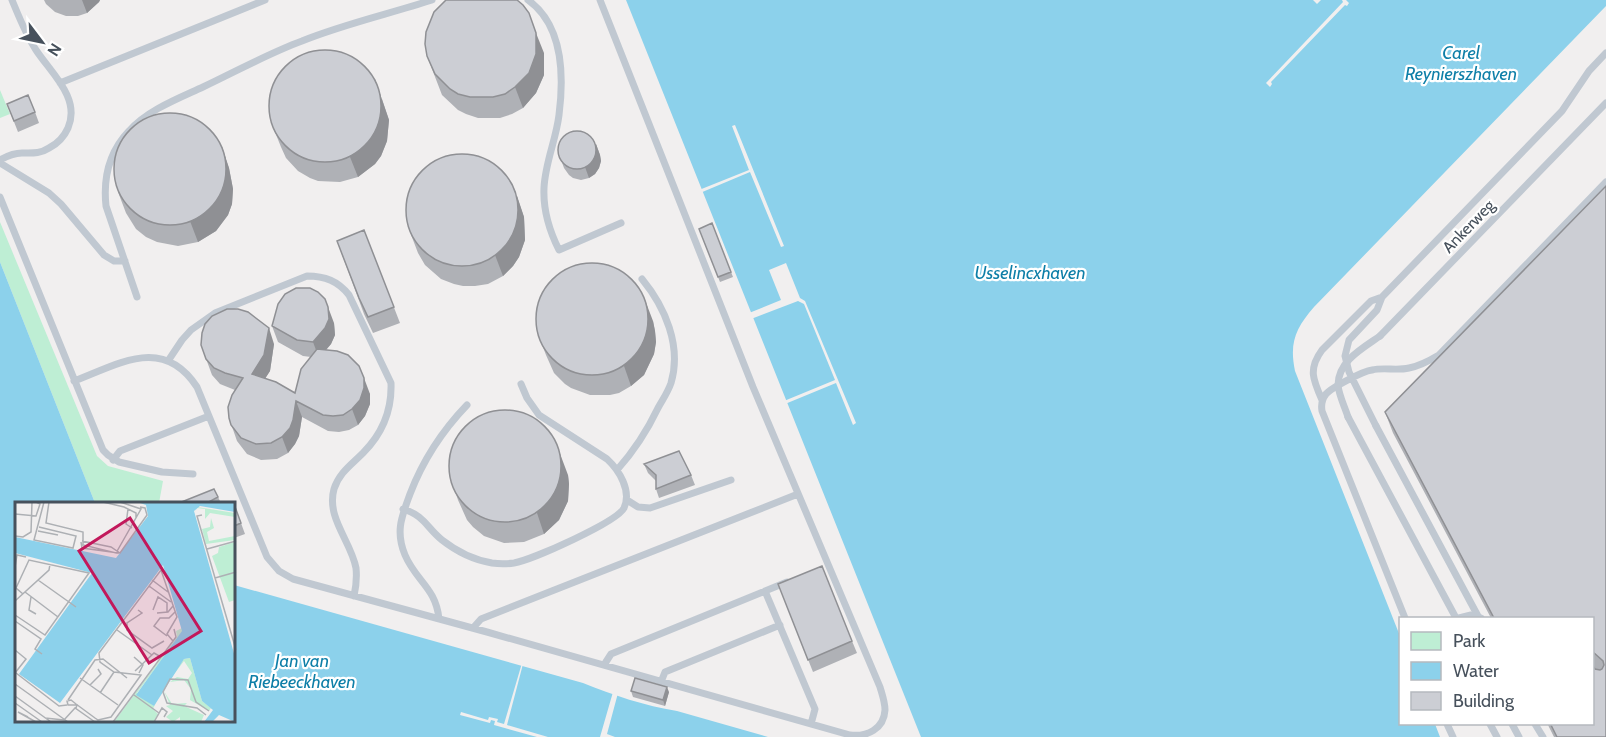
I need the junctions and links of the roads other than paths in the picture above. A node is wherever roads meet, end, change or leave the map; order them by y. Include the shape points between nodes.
1 (12, 0) edge
2 (265, 0) edge
3 (432, 0) edge
4 (528, 0) edge
5 (600, 0) edge
6 (1606, 53) edge
7 (60, 83) junction
8 (1606, 103) edge
9 (0, 161) edge
10 (1606, 182) edge
11 (0, 197) edge
12 (621, 223) dead end
13 (125, 261) junction
14 (642, 279) dead end
15 (137, 297) dead end
16 (1382, 297) junction
17 (168, 361) junction
18 (1352, 378) junction
19 (74, 381) junction
20 (521, 384) dead end
21 (1322, 400) junction
22 (467, 405) dead end
23 (209, 416) junction
24 (113, 460) junction
25 (617, 470) junction
26 (193, 474) dead end
27 (731, 480) dead end
28 (798, 494) junction
29 (627, 500) junction
30 (404, 509) junction
31 (829, 565) junction
32 (818, 570) edge
33 (797, 578) edge
34 (765, 591) junction
35 (354, 596) junction
36 (1405, 617) edge
37 (1457, 617) edge
38 (1462, 617) edge
39 (1477, 617) edge
40 (1479, 617) edge
41 (439, 619) junction
42 (780, 626) junction
43 (473, 628) junction
44 (604, 665) junction
45 (661, 682) junction
46 (811, 724) junction

1 - 7 lane via 22,26
2 - 7 lane
3 - 13 lane via 301,41 160,107 138,122 115,149 105,185 106,206
4 - 12 lane via 542,12 554,33 561,74 559,116 544,185 553,239 559,250
5 - 28 lane
6 - 16 lane, Ankerweg via 1589,70 1562,111
7 - 9 lane via 71,109 69,125 59,141 43,152 10,155
8 - 37 lane, Ankerweg, bridge via 1380,336 1348,360 1339,376 1340,396 1348,417
9 - 13 lane via 55,199 104,255 114,261
10 - 18 lane via 1439,355 1418,366 1372,370
11 - 19 lane
13 - 15 lane
14 - 25 lane via 668,323 673,373 666,396 644,435
16 - 18 lane, Ankerweg via 1377,310 1346,348 1346,364
16 - 21 lane, Ankerweg via 1371,301 1317,357 1314,381
17 - 19 lane via 137,357
17 - 23 lane via 197,387
17 - 35 lane via 191,330 215,313 307,276 330,279 344,288 391,382 392,396 386,421 375,439 342,473 334,489 334,515 355,565
18 - 21 lane
18 - 40 lane, Ankerweg, bridge
19 - 24 lane via 99,444
20 - 25 lane via 539,415 607,459
21 - 36 lane, Ankerweg via 1322,411
22 - 30 lane via 431,450
23 - 24 lane via 120,451
23 - 35 lane via 272,564 293,579
24 - 26 lane via 162,472
25 - 29 lane
27 - 29 lane via 650,508
28 - 31 lane
28 - 43 lane via 481,619
29 - 30 lane via 622,512 594,530 525,560 503,564 477,560 453,548 422,518
30 - 41 lane via 400,522 402,546 430,590
31 - 32 lane
31 - 46 lane via 880,687 885,709 880,724 863,736
33 - 34 lane
34 - 42 lane
34 - 44 lane via 611,654
35 - 41 lane
38 - 39 lane, Ankerweg
41 - 43 lane
42 - 45 lane via 665,672
42 - 46 lane via 815,709
43 - 44 lane
44 - 45 lane
45 - 46 lane

